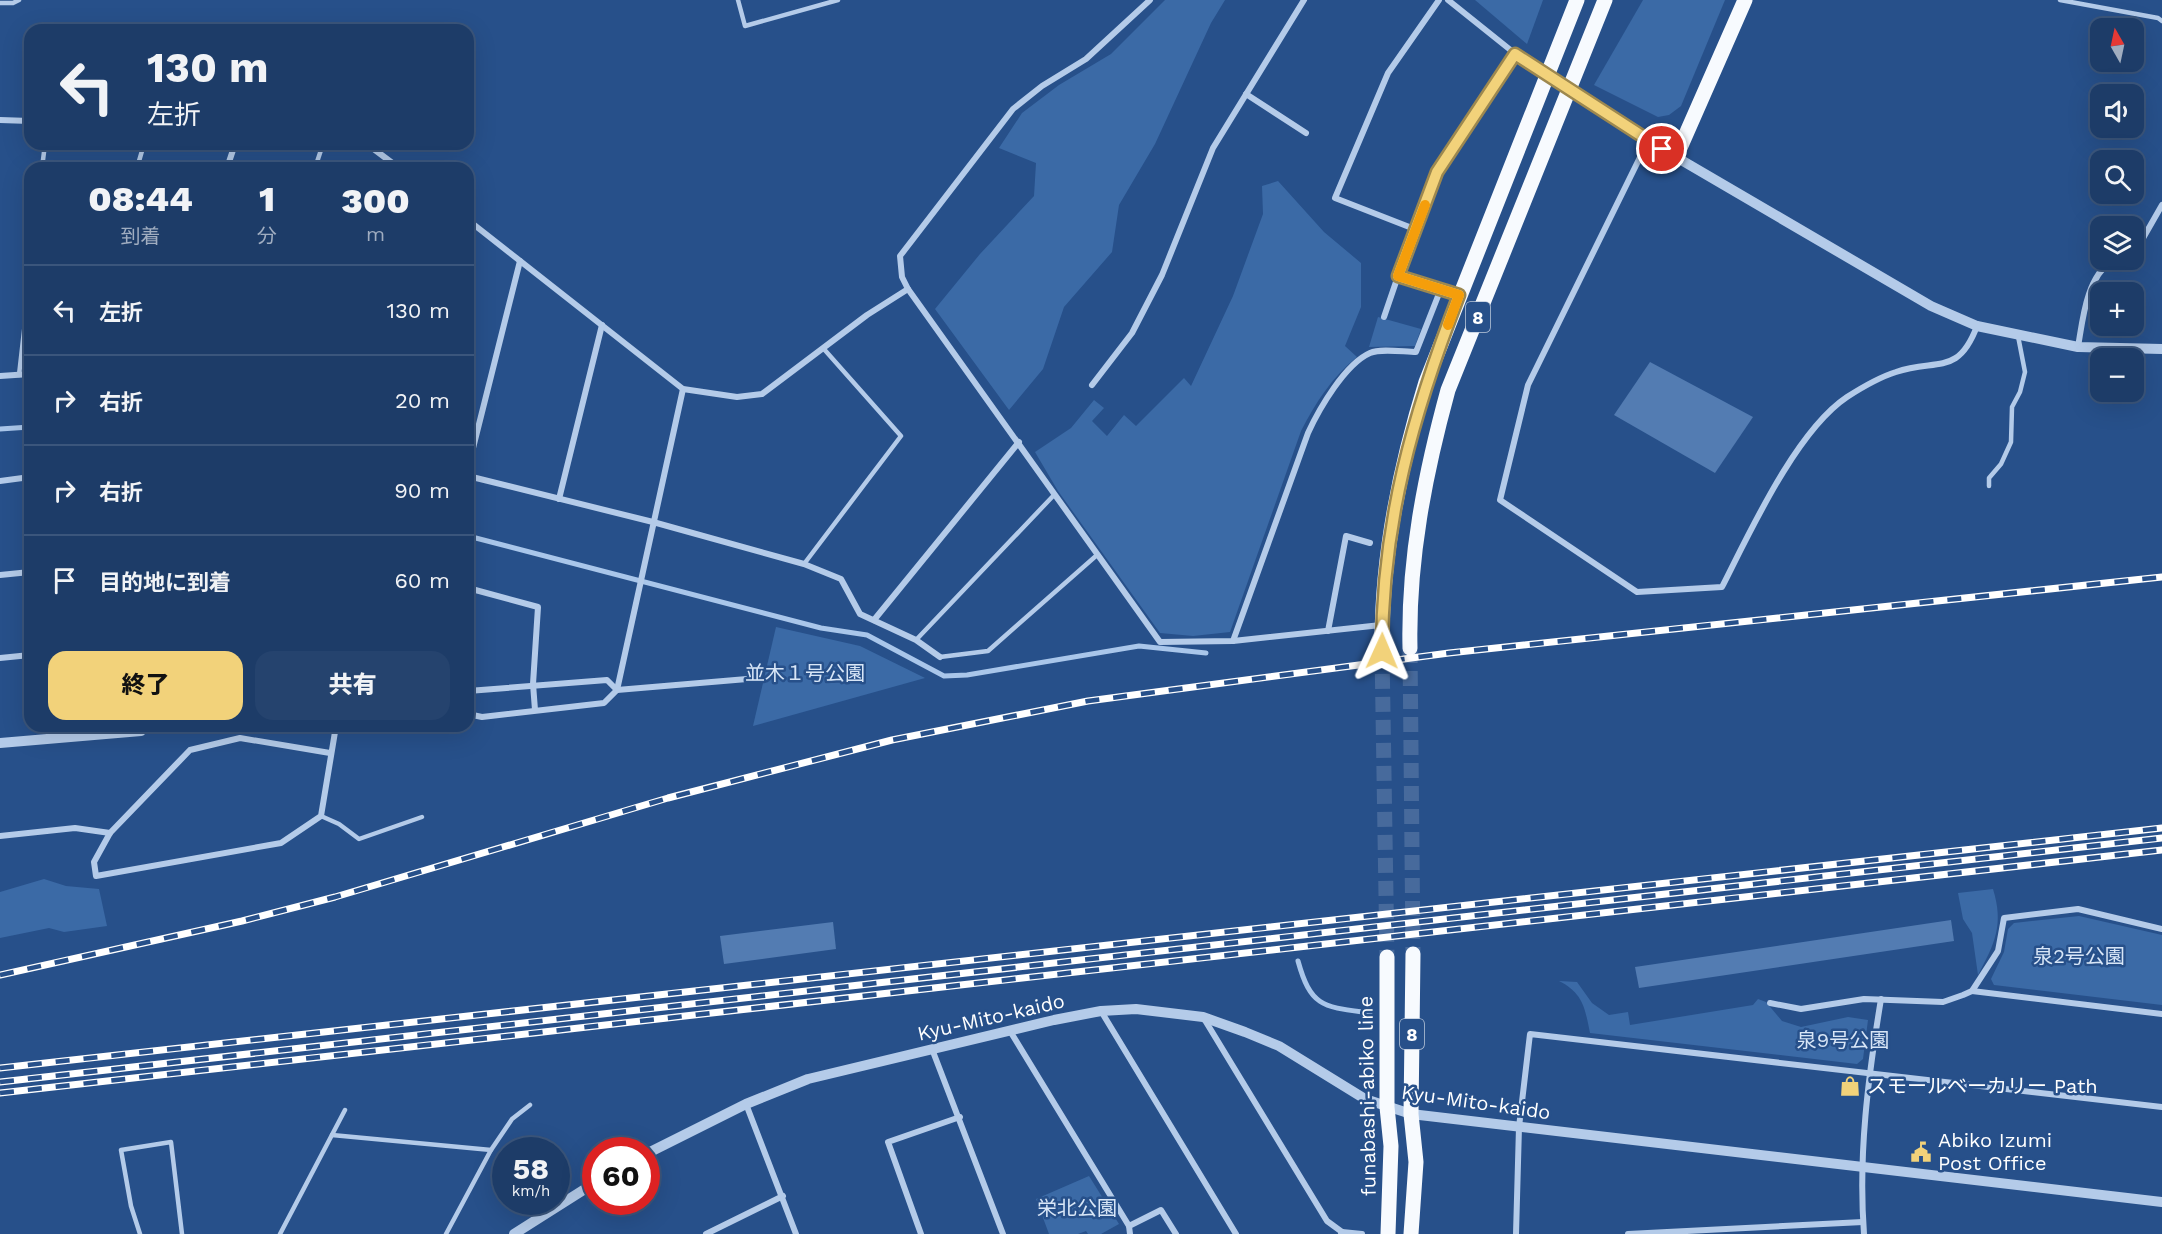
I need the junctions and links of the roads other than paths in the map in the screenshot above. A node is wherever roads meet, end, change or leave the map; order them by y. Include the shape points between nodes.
1 (19, 0) edge
2 (738, 0) edge
3 (838, 0) edge
4 (1150, 0) edge
5 (1304, 0) edge
6 (1439, 0) edge
7 (1448, 0) edge
8 (1566, 0) edge
9 (1577, 0) edge
10 (1605, 0) edge
11 (1612, 0) edge
12 (1745, 0) edge
13 (2060, 0) edge
14 (0, 3) edge
15 (2162, 21) edge
16 (1586, 47) junction
17 (1556, 53) junction
18 (1518, 56) junction
19 (1246, 94) junction
20 (0, 120) edge
21 (24, 121) edge
22 (1306, 133) dead end
23 (1648, 141) junction
24 (375, 150) edge
25 (1676, 157) junction
26 (390, 162) edge
27 (2162, 205) edge
28 (474, 225) edge
29 (1417, 230) junction
30 (2144, 236) edge
31 (520, 261) junction
32 (2101, 270) edge
33 (1398, 276) junction
34 (908, 289) junction
35 (1440, 291) junction
36 (1459, 295) junction
37 (1384, 317) dead end
38 (602, 325) junction
39 (1977, 326) junction
40 (24, 331) edge
41 (2018, 336) junction
42 (2078, 347) junction
43 (823, 348) junction
44 (2162, 349) edge
45 (19, 375) junction
46 (24, 375) edge
47 (0, 376) edge
48 (1092, 385) dead end
49 (683, 389) junction
50 (1019, 442) junction
51 (474, 444) edge
52 (24, 478) edge
53 (474, 478) edge
54 (0, 481) edge
55 (1989, 486) dead end
56 (1054, 495) junction
57 (559, 499) junction
58 (653, 522) junction
59 (1370, 543) dead end
60 (1097, 555) junction
61 (804, 564) junction
62 (24, 573) edge
63 (0, 575) edge
64 (474, 590) edge
65 (874, 620) junction
66 (1382, 625) junction
67 (1328, 631) junction
68 (916, 640) junction
69 (1233, 641) junction
70 (1410, 648) tunnel mouth
71 (1382, 651) tunnel mouth
72 (24, 656) edge
73 (940, 657) joint
74 (0, 658) edge
75 (747, 679) dead end
76 (533, 684) junction
77 (474, 690) edge
78 (617, 690) junction
79 (535, 710) junction
80 (474, 715) edge
81 (111, 732) edge
82 (335, 732) edge
83 (0, 743) edge
84 (330, 753) junction
85 (321, 816) junction
86 (422, 816) dead end
87 (110, 832) junction
88 (0, 836) edge
89 (2162, 929) edge
90 (1413, 954) tunnel mouth
91 (1386, 957) tunnel mouth
92 (1972, 991) junction
93 (1881, 999) junction
94 (1770, 1003) dead end
95 (1101, 1011) junction
96 (2162, 1014) edge
97 (1203, 1017) junction
98 (1010, 1031) junction
99 (932, 1048) junction
100 (1869, 1071) junction
101 (746, 1104) junction
102 (531, 1105) dead end
103 (1387, 1107) junction
104 (2162, 1107) edge
105 (345, 1110) dead end
106 (1412, 1114) junction
107 (960, 1117) junction
108 (1520, 1127) junction
109 (332, 1136) junction
110 (500, 1137) edge
111 (660, 1147) edge
112 (492, 1150) joint
113 (1861, 1168) junction
114 (582, 1191) edge
115 (783, 1196) junction
116 (2162, 1202) edge
117 (1863, 1222) junction
118 (1129, 1226) junction
119 (1341, 1233) edge
120 (140, 1234) edge
121 (182, 1234) edge
122 (280, 1234) edge
123 (446, 1234) edge
124 (514, 1234) edge
125 (706, 1234) edge
126 (796, 1234) edge
127 (921, 1234) edge
128 (1003, 1234) edge
129 (1130, 1234) edge
130 (1176, 1234) edge
131 (1236, 1234) edge
132 (1362, 1234) edge
133 (1388, 1234) edge
134 (1411, 1234) edge
135 (1516, 1234) edge
136 (1628, 1234) edge
137 (1864, 1234) edge

1 - 14 lane
2 - 3 lane via 745,26
4 - 34 street via 1086,59 1013,109 900,256 902,277
5 - 19 street
6 - 29 street via 1388,73 1335,198
7 - 18 street
8 - 17 main road
9 - 17 main road, 8
10 - 16 main road, 8
11 - 16 main road
12 - 25 main road
13 - 15 lane
16 - 70 main road, 8 via 1448,390 1433,445 1414,555
17 - 36 main road, 8
18 - 23 street, bridge
18 - 29 street via 1437,172
19 - 22 street
19 - 48 street via 1213,148 1162,275 1132,333
20 - 21 street
23 - 25 street
23 - 39 street via 1528,385 1500,500 1637,592 1722,587 1763,506 1810,433 1846,398 1896,372 1949,362 1963,354
24 - 26 street
25 - 39 street via 1931,306
27 - 30 street
28 - 31 street
29 - 33 street
31 - 38 street
31 - 51 street
32 - 42 street via 2086,306
33 - 35 street
33 - 37 street
34 - 43 street
34 - 50 street
35 - 36 street
35 - 69 street via 1416,352 1370,353 1345,374 1321,405
36 - 66 main road, 8 via 1409,438 1392,528
38 - 49 street
38 - 57 street
39 - 41 street
40 - 45 lane
41 - 42 street
41 - 55 lane via 2025,372 2012,407 2011,442 1989,478
42 - 44 street
43 - 49 street via 762,394 737,397
43 - 61 lane via 901,436
45 - 46 street
45 - 47 street
49 - 58 street
50 - 56 street
50 - 65 street
52 - 54 street
53 - 57 street
56 - 60 street
56 - 68 lane
57 - 58 street
58 - 61 street
58 - 78 street
59 - 67 street via 1346,536
60 - 69 street via 1160,642
60 - 73 lane via 988,651
61 - 65 street via 842,579 860,614
62 - 63 street
64 - 76 street via 538,608
65 - 68 street
66 - 67 street
66 - 71 main road, 8
67 - 69 street
68 - 73 street
72 - 74 street
75 - 78 street
76 - 77 street
76 - 78 street via 607,680
76 - 79 street
78 - 79 street via 604,703
79 - 80 street
81 - 83 street
82 - 84 street
84 - 85 street
84 - 87 street via 240,738 190,750
85 - 86 lane via 359,839
85 - 87 street via 281,843 96,876 94,862
87 - 88 street via 75,828
89 - 92 street via 2078,909 2004,918 1998,951
90 - 106 main road, 8
91 - 103 main road, funabashi-abiko line / 8
92 - 93 street via 1943,1002
92 - 96 street
93 - 94 street via 1801,1009
93 - 100 street
95 - 97 street, Kyu-Mito-kaido via 1136,1009
95 - 98 street, Kyu-Mito-kaido
95 - 131 street
97 - 103 street, Kyu-Mito-kaido via 1279,1046 1365,1099
97 - 119 street via 1327,1221
98 - 99 street, Kyu-Mito-kaido
98 - 118 street
99 - 101 street, Kyu-Mito-kaido via 808,1079
99 - 107 street
100 - 104 street
100 - 108 street via 1530,1034
100 - 113 street
101 - 111 street, Kyu-Mito-kaido
101 - 115 street
102 - 110 lane via 512,1119
103 - 106 street, Kyu-Mito-kaido
103 - 133 main road, funabashi-abiko line / 8 via 1391,1146
105 - 109 lane
106 - 108 street, Kyu-Mito-kaido
106 - 134 main road, 8 via 1416,1162
107 - 127 street via 888,1142
107 - 128 street
108 - 113 street, Kyu-Mito-kaido
108 - 135 street
109 - 112 lane
109 - 122 lane
112 - 123 lane
113 - 116 street, Kyu-Mito-kaido
113 - 117 street
114 - 124 street
115 - 125 street
115 - 126 street
117 - 136 street
117 - 137 street
118 - 129 street
118 - 130 street via 1161,1210
119 - 132 street
120 - 121 lane via 122,1150 171,1142

